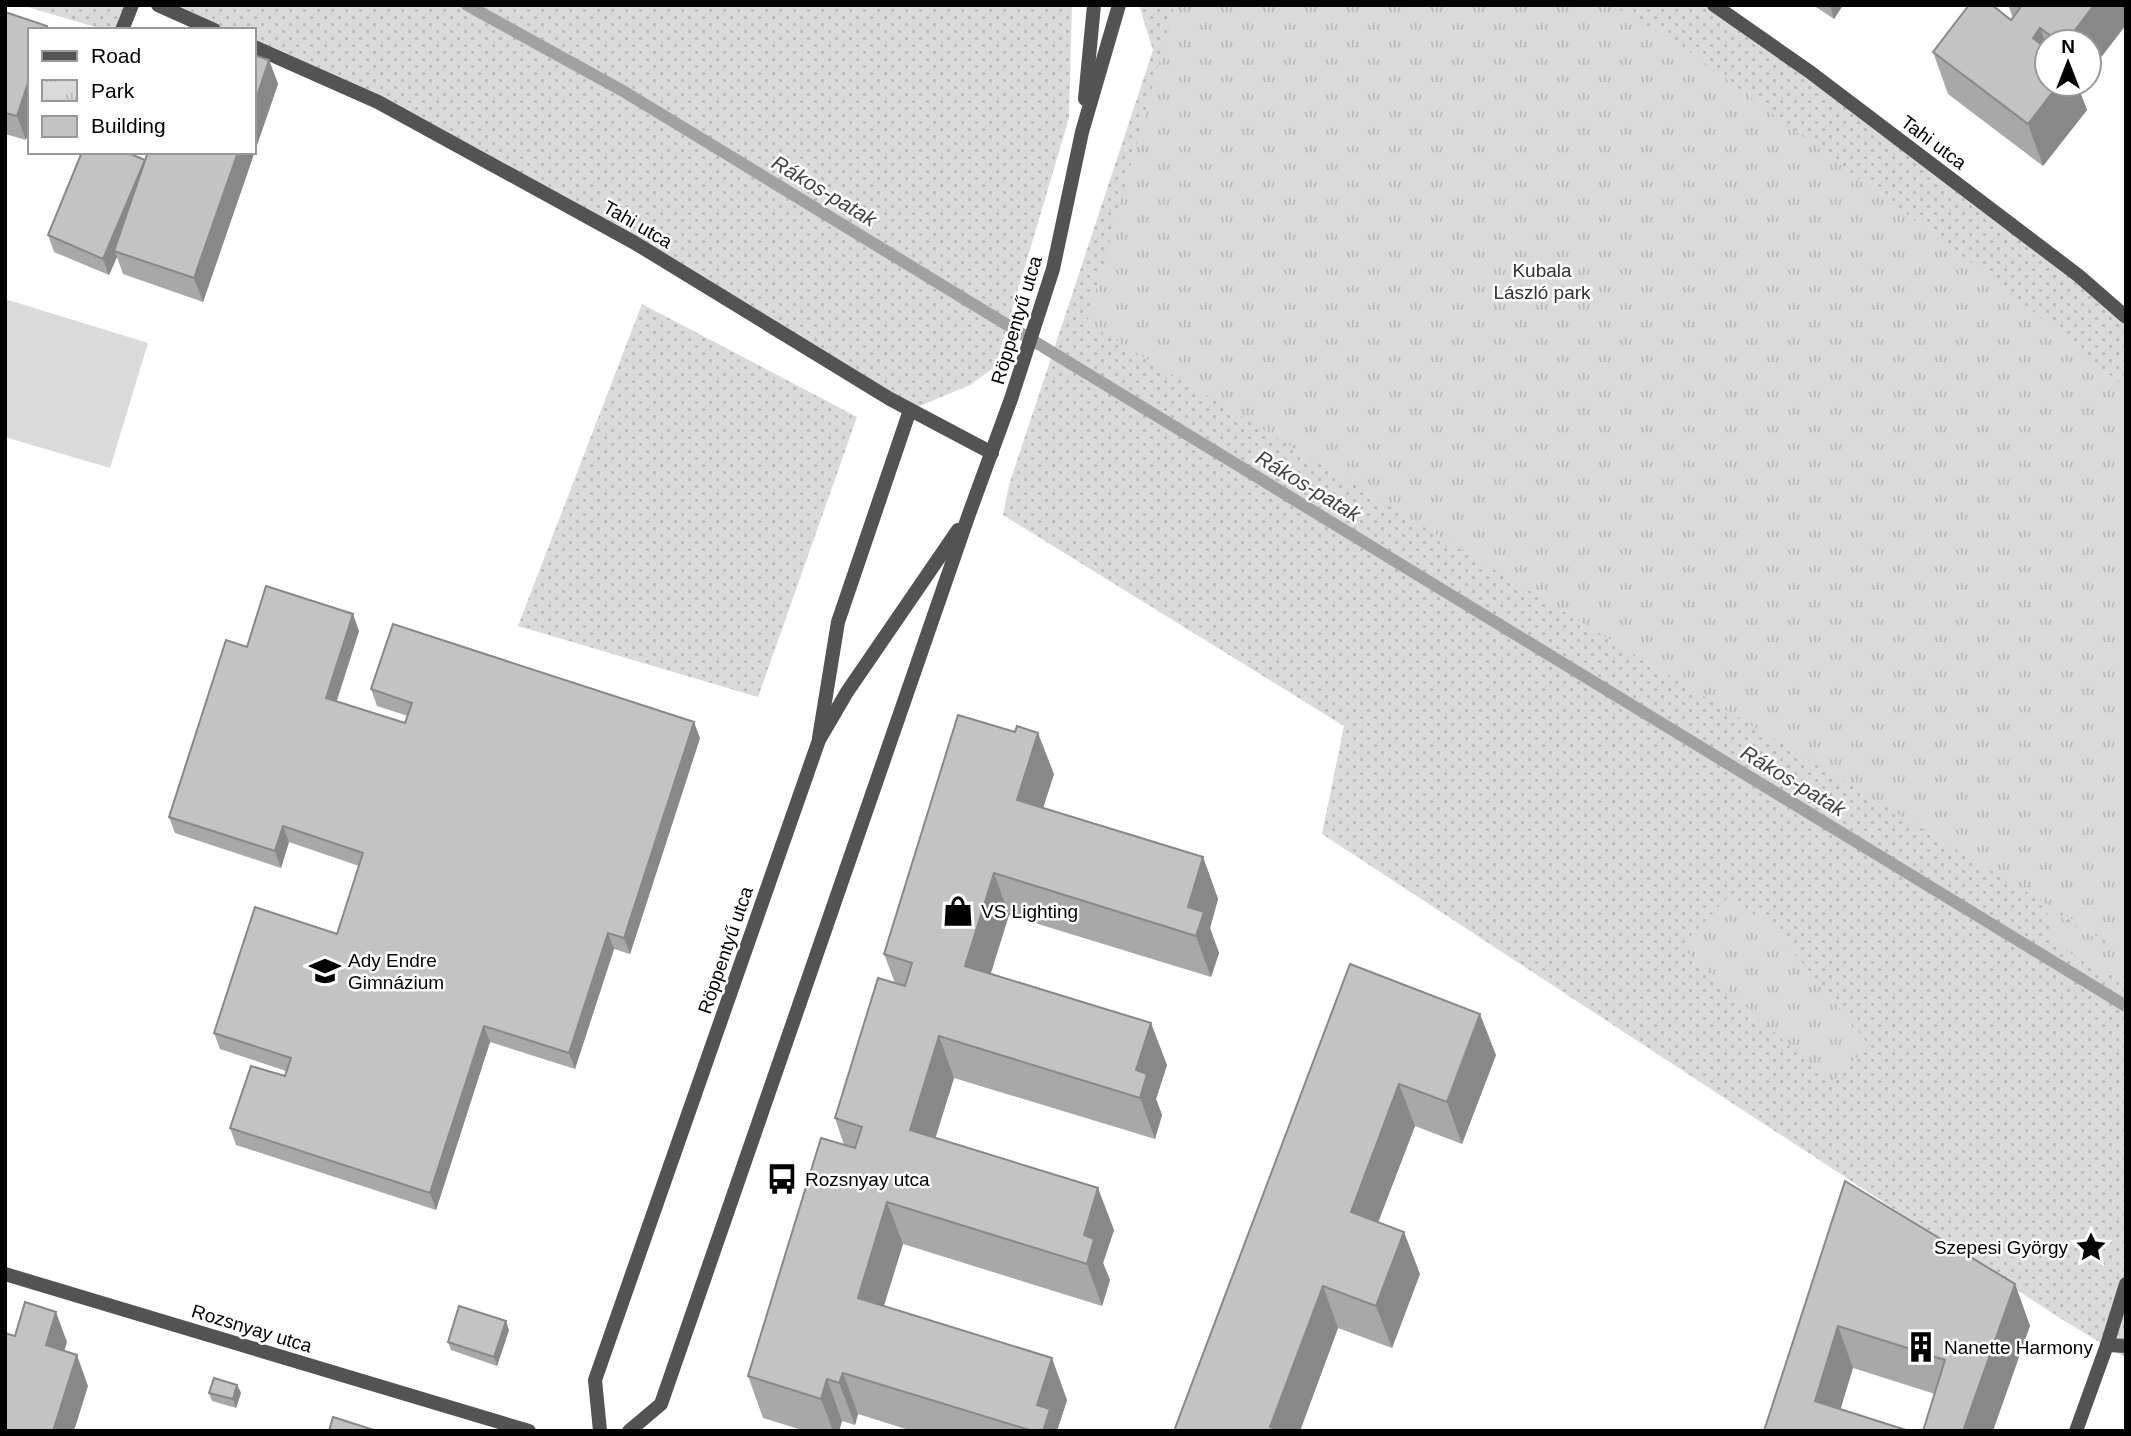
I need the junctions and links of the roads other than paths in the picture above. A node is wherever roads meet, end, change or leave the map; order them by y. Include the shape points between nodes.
1 (132, 5) edge
2 (158, 5) edge
3 (1094, 5) edge
4 (1119, 5) edge
5 (1714, 5) edge
6 (123, 28) edge
7 (210, 28) edge
8 (256, 48) edge
9 (1082, 132) junction
10 (2126, 317) edge
11 (910, 410) junction
12 (992, 453) junction
13 (969, 514) junction
14 (818, 740) junction
15 (5, 1274) edge
16 (2126, 1284) edge
17 (2108, 1345) junction
18 (2126, 1346) edge
19 (529, 1431) edge
20 (600, 1431) edge
21 (629, 1431) edge
22 (2076, 1431) edge

1 - 6 street
2 - 7 street
3 - 9 street
4 - 9 street
5 - 10 street, Tahi utca via 1810,72
8 - 11 street, Tahi utca via 378,102 635,243
9 - 12 street, Röppentyű utca via 1053,269
11 - 12 street, Tahi utca
11 - 14 street via 838,622
12 - 13 street, Röppentyű utca
13 - 14 street, Röppentyű utca
13 - 21 street, Röppentyű utca via 661,1404
14 - 20 street, Röppentyű utca via 595,1380
15 - 19 street, Rozsnyay utca
16 - 17 street
17 - 18 street
17 - 22 street

